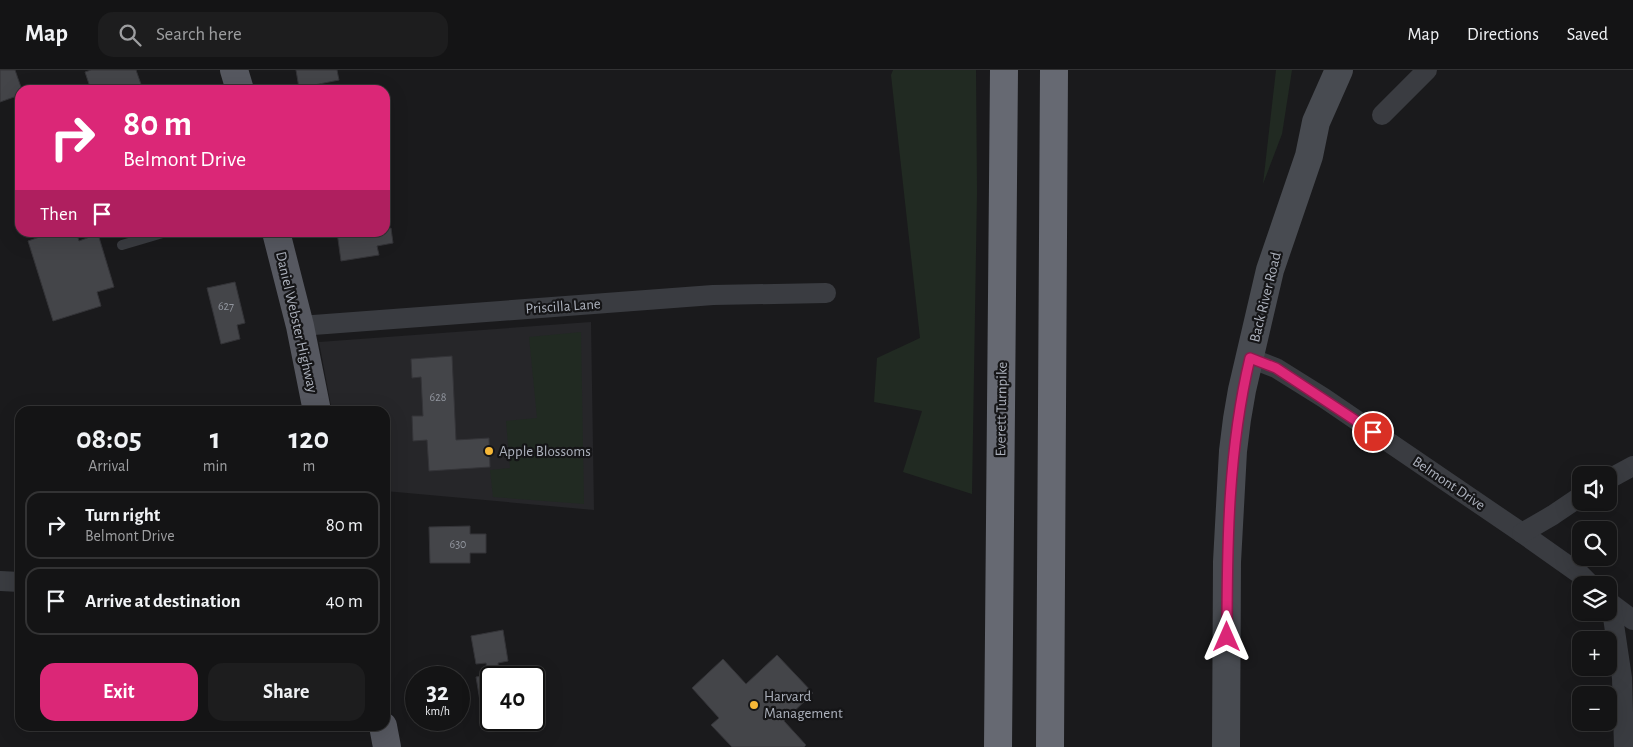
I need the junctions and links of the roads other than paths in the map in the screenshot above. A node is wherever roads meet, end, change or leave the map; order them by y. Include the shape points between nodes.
1 (234, 70) edge
2 (1004, 70) edge
3 (1054, 70) edge
4 (1317, 70) edge
5 (1339, 70) edge
6 (1427, 70) edge
7 (238, 85) edge
8 (1382, 116) dead end
9 (1316, 122) junction
10 (148, 237) edge
11 (277, 237) edge
12 (122, 244) dead end
13 (826, 293) dead end
14 (300, 326) junction
15 (1250, 358) junction
16 (316, 406) edge
17 (1633, 466) edge
18 (1617, 475) edge
19 (1572, 502) edge
20 (1522, 533) junction
21 (1582, 576) edge
22 (0, 581) edge
23 (15, 582) edge
24 (1617, 608) edge
25 (1633, 620) edge
26 (1613, 621) edge
27 (384, 731) edge
28 (387, 747) edge
29 (998, 747) edge
30 (1050, 747) edge
31 (1226, 747) edge
32 (1624, 747) edge

1 - 7 main road
2 - 29 highway, Everett Turnpike
3 - 30 highway
4 - 9 street, Back River Road
5 - 9 street, Back River Road
6 - 8 street
9 - 15 street, Back River Road via 1309,156 1270,270
10 - 12 lane
11 - 14 main road, Daniel Webster Highway
13 - 14 street, Priscilla Lane via 713,295
14 - 16 main road, Daniel Webster Highway
15 - 20 street, Belmont Drive via 1276,368 1324,398
15 - 31 street, Back River Road via 1237,419 1231,479
17 - 18 street
19 - 20 street
20 - 21 street, Belmont Drive
22 - 23 street
24 - 25 street
26 - 32 street via 1622,678
27 - 28 main road

